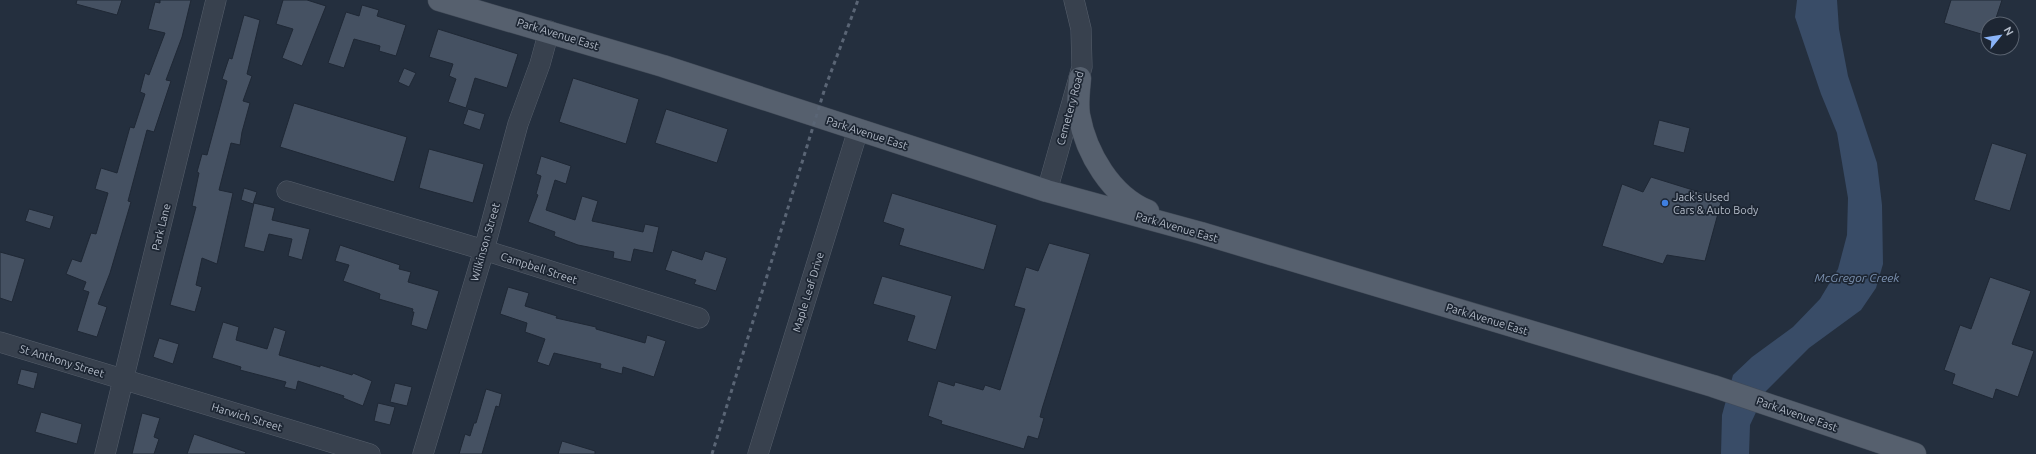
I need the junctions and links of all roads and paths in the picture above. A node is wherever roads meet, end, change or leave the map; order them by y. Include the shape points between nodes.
1 (216, 0) edge
2 (438, 0) edge
3 (1074, 0) edge
4 (549, 31) junction
5 (1080, 78) junction
6 (858, 130) junction
7 (287, 191) dead end
8 (1047, 191) junction
9 (1201, 233) junction
10 (484, 250) junction
11 (699, 318) dead end
12 (0, 342) edge
13 (124, 380) junction
14 (1868, 439) junction
15 (105, 454) edge
16 (370, 454) edge
17 (423, 454) edge
18 (758, 454) edge
19 (1902, 454) edge
20 (1915, 454) edge

1 - 13 street, Park Lane
2 - 4 main road, Park Avenue East
3 - 5 street, Cemetery Road via 1080,29
4 - 6 main road, Park Avenue East
4 - 10 street, Wilkinson Street via 518,124
5 - 8 street, Cemetery Road
5 - 9 main road via 1078,114 1086,140 1107,178 1136,206
6 - 8 main road, Park Avenue East
6 - 18 street, Maple Leaf Drive
7 - 10 street, Campbell Street
8 - 9 main road, Park Avenue East
9 - 14 main road, Park Avenue East via 1713,386
10 - 11 street, Campbell Street
10 - 17 street, Wilkinson Street
12 - 13 street, St Anthony Street
13 - 15 street, Park Lane
13 - 16 street, Harwich Street
14 - 19 main road
14 - 20 main road, Park Avenue East

